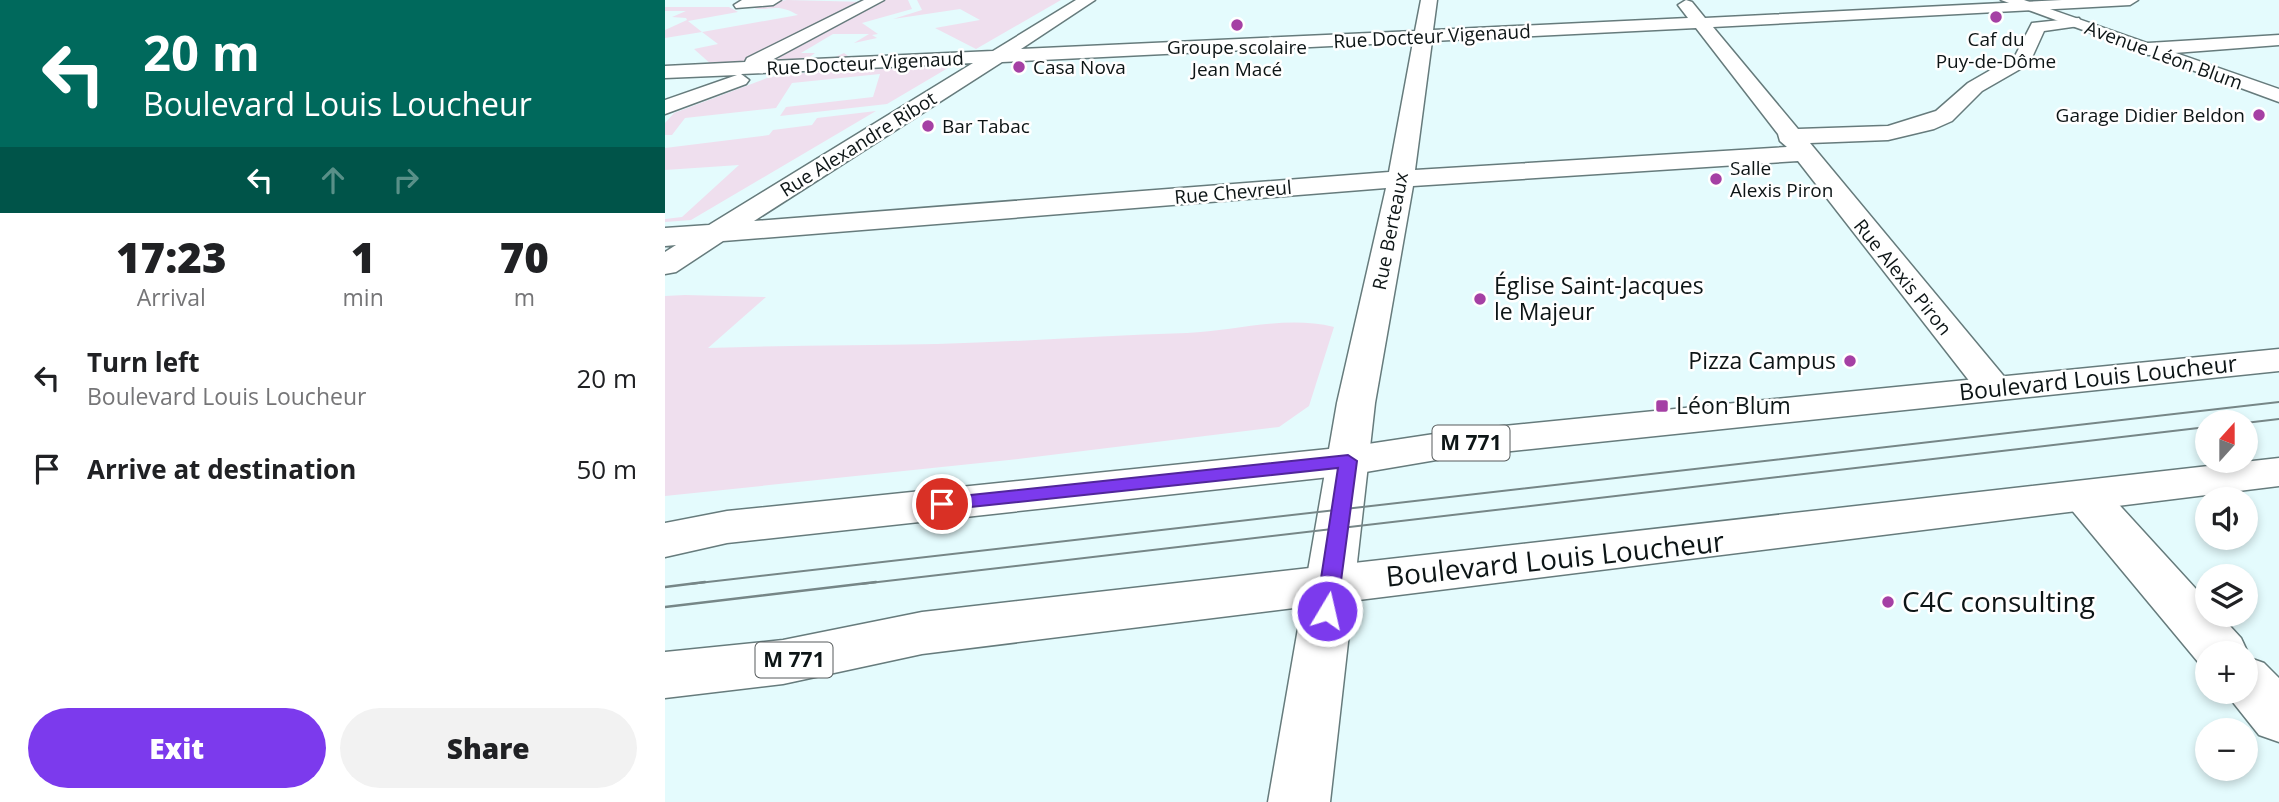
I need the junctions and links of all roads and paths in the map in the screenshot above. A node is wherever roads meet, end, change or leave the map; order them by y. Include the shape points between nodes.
1 (773, 0) edge
2 (876, 0) edge
3 (1087, 0) edge
4 (1429, 0) edge
5 (1682, 0) edge
6 (2009, 0) edge
7 (2130, 0) edge
8 (743, 5) dead end
9 (2030, 7) junction
10 (1699, 22) junction
11 (2073, 22) junction
12 (1423, 37) junction
13 (2279, 40) edge
14 (2148, 49) junction
15 (997, 56) junction
16 (773, 68) junction
17 (740, 69) junction
18 (665, 72) edge
19 (2279, 96) edge
20 (665, 107) edge
21 (1795, 144) junction
22 (1401, 179) junction
23 (713, 234) junction
24 (665, 237) edge
25 (665, 265) edge
26 (2279, 360) edge
27 (1994, 388) junction
28 (1348, 461) junction
29 (2279, 472) edge
30 (2086, 497) junction
31 (665, 540) edge
32 (1331, 583) junction
33 (2212, 641) edge
34 (665, 675) edge
35 (2258, 694) edge
36 (2279, 717) edge
37 (1299, 802) edge

1 - 8 street
2 - 17 street
3 - 15 street, Rue Alexandre Ribot
4 - 12 street, Rue Berteaux
5 - 10 street, Rue Alexis Piron
6 - 9 street, Avenue Léon Blum
7 - 9 street, Rue Docteur Vigenaud
9 - 10 street, Rue Docteur Vigenaud
9 - 11 street, Avenue Léon Blum
10 - 12 street, Rue Docteur Vigenaud
10 - 21 street, Rue Alexis Piron
11 - 14 street, Avenue Léon Blum
11 - 21 street, Rue Chevreul via 2038,27 2021,61 1974,88 1943,117 1907,128
12 - 15 street, Rue Docteur Vigenaud
12 - 22 street, Rue Berteaux
13 - 14 street
14 - 19 street, Avenue Léon Blum
15 - 16 street, Rue Docteur Vigenaud
15 - 23 street, Rue Alexandre Ribot
16 - 17 street, Rue Docteur Vigenaud
16 - 20 street
17 - 18 street, Rue Docteur Vigenaud
21 - 22 street, Rue Chevreul
21 - 27 street, Rue Alexis Piron
22 - 23 street, Rue Chevreul
22 - 28 street, Rue Berteaux
23 - 24 street, Rue Chevreul
23 - 25 street, Rue Alexandre Ribot
26 - 27 street, Boulevard Louis Loucheur / M 771
27 - 28 street, Boulevard Louis Loucheur / M 771 via 1454,444
28 - 31 street, Boulevard Louis Loucheur / M 771 via 727,527
28 - 32 street, Rue Berteaux
29 - 30 street, Boulevard Louis Loucheur / M 771
30 - 32 street, Boulevard Louis Loucheur / M 771
30 - 33 street
32 - 34 street, Boulevard Louis Loucheur / M 771 via 922,632 783,662
32 - 37 street, Rue Berteaux
35 - 36 street

